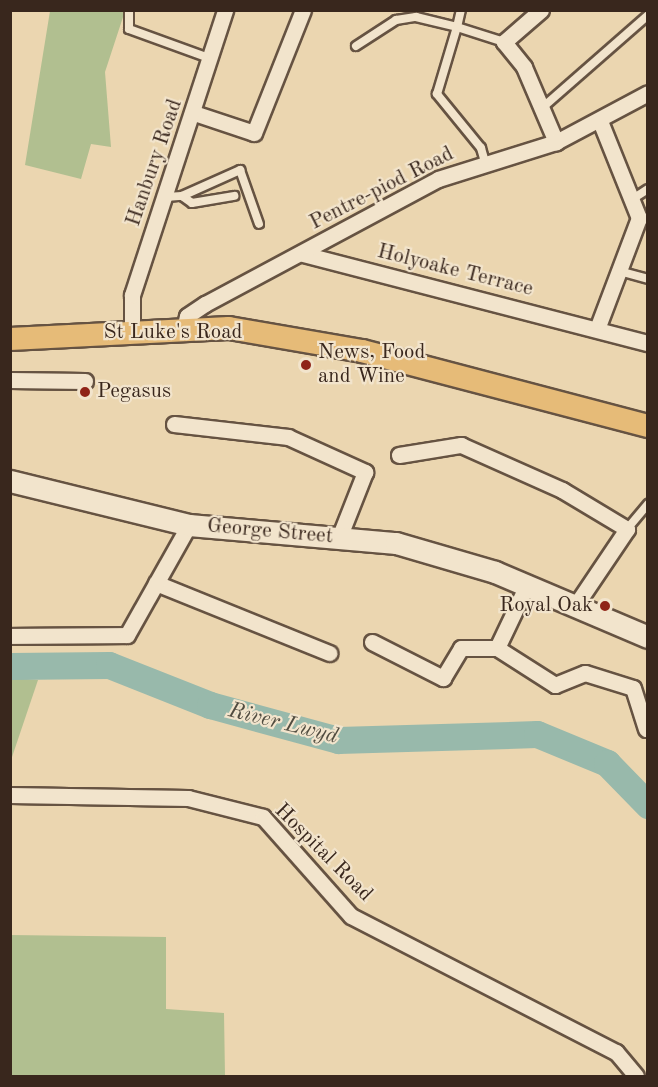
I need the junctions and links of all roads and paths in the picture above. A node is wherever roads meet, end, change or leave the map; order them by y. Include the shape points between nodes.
1 (129, 10) edge
2 (225, 10) edge
3 (303, 10) edge
4 (461, 10) edge
5 (541, 10) edge
6 (648, 15) edge
7 (457, 27) junction
8 (504, 42) junction
9 (356, 46) dead end
10 (211, 58) junction
11 (648, 93) edge
12 (543, 107) junction
13 (194, 113) junction
14 (600, 121) junction
15 (556, 142) junction
16 (485, 162) junction
17 (648, 189) edge
18 (182, 196) junction
19 (234, 196) dead end
20 (166, 197) junction
21 (631, 200) junction
22 (643, 220) edge
23 (259, 224) dead end
24 (303, 254) junction
25 (619, 271) junction
26 (648, 279) edge
27 (184, 329) junction
28 (597, 329) junction
29 (132, 330) junction
30 (10, 339) edge
31 (648, 343) edge
32 (10, 380) edge
33 (85, 381) dead end
34 (174, 424) dead end
35 (648, 426) edge
36 (399, 455) dead end
37 (10, 480) edge
38 (648, 504) edge
39 (189, 525) junction
40 (627, 529) junction
41 (339, 538) junction
42 (156, 583) junction
43 (527, 585) junction
44 (575, 606) junction
45 (10, 636) edge
46 (648, 637) edge
47 (372, 642) dead end
48 (496, 648) junction
49 (329, 653) dead end
50 (646, 729) edge
51 (10, 795) edge
52 (636, 1077) edge

1 - 10 lane via 129,29
2 - 10 street, Hanbury Road
3 - 13 street via 254,133
4 - 7 lane
5 - 8 street
6 - 12 lane
7 - 8 lane
7 - 9 lane via 416,17 396,20
7 - 16 lane via 437,94 481,148
8 - 12 street via 524,67
10 - 13 street, Hanbury Road
11 - 14 street, Pentre-piod Road
12 - 15 street
13 - 20 street, Hanbury Road
14 - 15 street, Pentre-piod Road
14 - 21 street
15 - 16 street, Pentre-piod Road
16 - 24 street, Pentre-piod Road via 438,179
17 - 21 lane
18 - 19 lane via 192,203
18 - 20 lane
18 - 23 lane via 240,170
20 - 29 street, Hanbury Road via 132,295
21 - 22 street
22 - 25 street
24 - 27 street, Pentre-piod Road via 205,304 187,316
24 - 28 street, Holyoake Terrace
25 - 26 lane
25 - 28 street
27 - 29 main road, St Luke's Road
27 - 35 main road, St Luke's Road via 229,328 362,351
28 - 31 street, Holyoake Terrace
29 - 30 main road, St Luke's Road
32 - 33 street
34 - 41 street via 288,437 365,472
36 - 40 street via 461,445 562,490
37 - 39 main road, George Street
38 - 40 lane
39 - 41 main road, George Street
39 - 42 street
40 - 44 street
41 - 43 main road, George Street via 396,543
42 - 45 street via 127,634
42 - 49 street
43 - 44 main road, George Street
43 - 48 street
44 - 46 main road, George Street
47 - 48 street via 443,678 461,648
48 - 50 street via 555,685 585,673 633,688
51 - 52 street, Hospital Road via 188,798 263,817 351,916 616,1052

